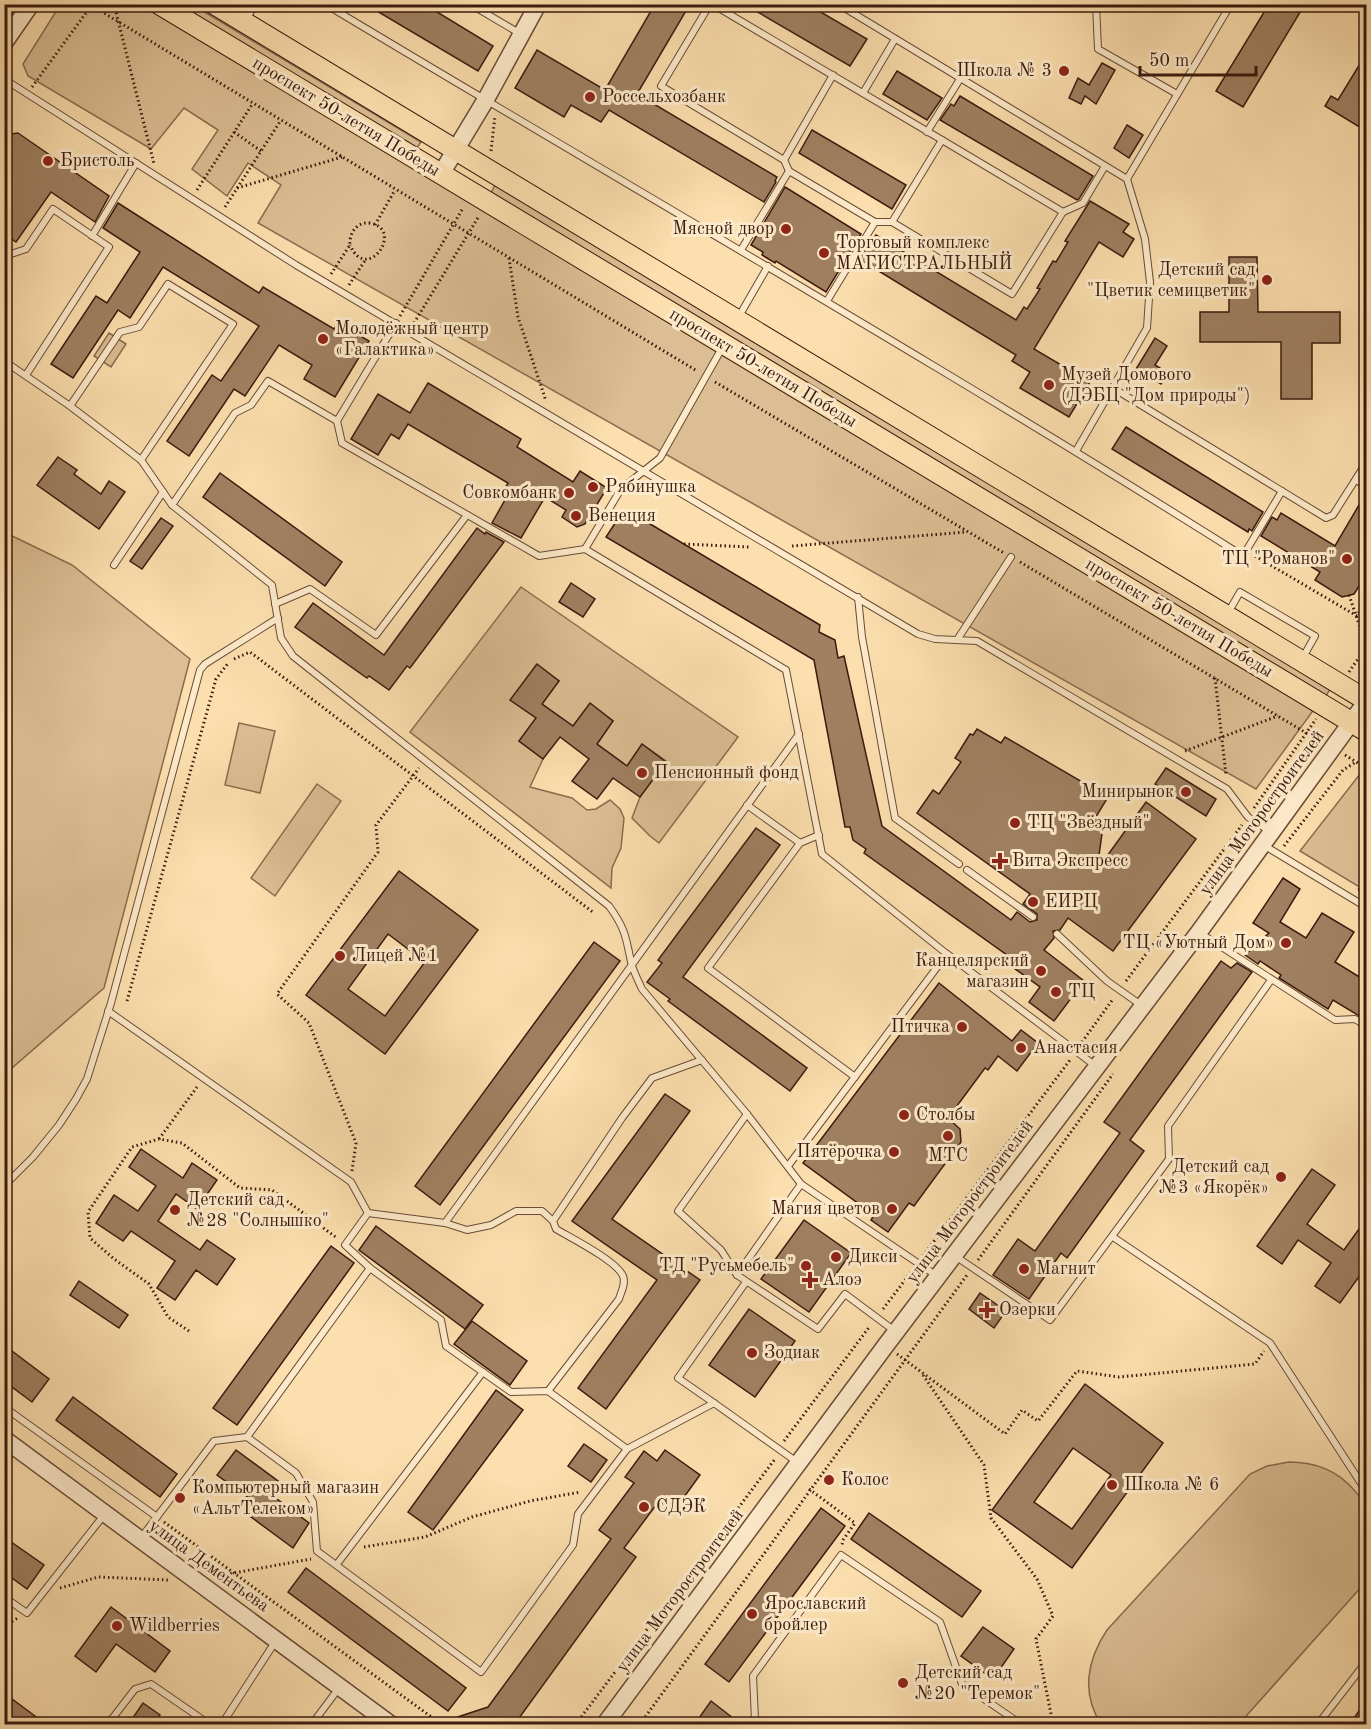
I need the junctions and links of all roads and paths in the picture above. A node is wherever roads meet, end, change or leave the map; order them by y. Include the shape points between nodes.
1 (32, 4) edge
2 (114, 4) edge
3 (159, 4) edge
4 (214, 4) edge
5 (255, 4) edge
6 (325, 4) edge
7 (470, 4) edge
8 (538, 4) edge
9 (711, 4) edge
10 (838, 4) edge
11 (1096, 4) edge
12 (1231, 4) edge
13 (90, 5) edge
14 (119, 23) junction
15 (244, 23) junction
16 (521, 35) junction
17 (895, 39) junction
18 (4, 43) edge
19 (833, 75) junction
20 (4, 79) edge
21 (960, 79) junction
22 (27, 93) junction
23 (863, 93) junction
24 (1177, 94) junction
25 (485, 101) junction
26 (253, 103) junction
27 (280, 120) junction
28 (234, 132) junction
29 (927, 132) junction
30 (942, 141) junction
31 (261, 151) junction
32 (455, 151) junction
33 (342, 157) junction
34 (784, 160) junction
35 (136, 164) junction
36 (1105, 166) junction
37 (789, 171) junction
38 (441, 174) junction
39 (158, 177) junction
40 (1127, 179) junction
41 (237, 188) junction
42 (395, 190) junction
43 (191, 198) junction
44 (487, 201) junction
45 (1063, 212) junction
46 (220, 216) junction
47 (874, 222) junction
48 (892, 222) junction
49 (375, 225) junction
50 (469, 234) junction
51 (92, 236) junction
52 (350, 245) junction
53 (741, 250) junction
54 (509, 258) junction
55 (4, 259) edge
56 (366, 259) junction
57 (768, 266) junction
58 (326, 282) junction
59 (344, 293) junction
60 (827, 301) junction
61 (736, 321) junction
62 (396, 323) junction
63 (409, 331) junction
64 (724, 344) junction
65 (4, 361) edge
66 (26, 375) junction
67 (706, 376) junction
68 (1113, 388) junction
69 (70, 406) junction
70 (551, 416) junction
71 (337, 421) junction
72 (1076, 451) junction
73 (141, 460) junction
74 (1366, 463) edge
75 (645, 471) junction
76 (1356, 480) junction
77 (1366, 486) edge
78 (1282, 491) junction
79 (163, 492) junction
80 (172, 505) junction
81 (467, 515) junction
82 (969, 532) junction
83 (684, 544) dead end
84 (774, 548) junction
85 (585, 549) junction
86 (1255, 556) dead end
87 (1011, 557) junction
88 (114, 565) dead end
89 (1349, 595) dead end
90 (858, 597) junction
91 (1366, 599) edge
92 (275, 604) junction
93 (1357, 616) junction
94 (1226, 617) junction
95 (278, 618) junction
96 (1366, 630) edge
97 (1366, 636) edge
98 (957, 640) junction
99 (1300, 662) junction
100 (1215, 678) junction
101 (1366, 701) edge
102 (1278, 716) junction
103 (1359, 726) edge
104 (798, 734) junction
105 (1221, 737) junction
106 (1334, 748) junction
107 (1172, 756) junction
108 (1366, 758) edge
109 (425, 761) junction
110 (1362, 765) junction
111 (1366, 768) edge
112 (413, 776) junction
113 (1227, 789) junction
114 (747, 805) junction
115 (819, 834) junction
116 (1266, 838) junction
117 (800, 843) junction
118 (959, 864) dead end
119 (967, 870) dead end
120 (1366, 907) edge
121 (594, 913) dead end
122 (1033, 917) dead end
123 (1199, 932) junction
124 (1057, 934) dead end
125 (947, 954) junction
126 (632, 964) junction
127 (1271, 980) junction
128 (127, 1001) dead end
129 (1143, 1006) junction
130 (108, 1011) junction
131 (1366, 1026) edge
132 (702, 1060) junction
133 (1097, 1067) junction
134 (855, 1077) junction
135 (204, 1078) junction
136 (747, 1114) junction
137 (159, 1138) junction
138 (788, 1166) junction
139 (351, 1182) junction
140 (801, 1184) junction
141 (4, 1186) edge
142 (368, 1213) junction
143 (553, 1221) junction
144 (445, 1223) junction
145 (1113, 1237) junction
146 (345, 1245) junction
147 (955, 1256) junction
148 (370, 1268) junction
149 (972, 1268) junction
150 (736, 1275) junction
151 (938, 1277) junction
152 (746, 1282) junction
153 (189, 1331) dead end
154 (867, 1331) dead end
155 (897, 1332) junction
156 (1270, 1344) junction
157 (904, 1359) junction
158 (921, 1371) junction
159 (483, 1372) junction
160 (548, 1391) junction
161 (714, 1403) junction
162 (4, 1407) edge
163 (247, 1437) junction
164 (4, 1439) edge
165 (627, 1449) junction
166 (780, 1450) junction
167 (799, 1464) junction
168 (597, 1489) junction
169 (809, 1489) junction
170 (1366, 1491) edge
171 (105, 1514) junction
172 (157, 1517) junction
173 (140, 1540) junction
174 (348, 1551) junction
175 (841, 1555) junction
176 (326, 1557) junction
177 (337, 1564) junction
178 (233, 1573) junction
179 (196, 1581) junction
180 (52, 1594) dead end
181 (4, 1597) edge
182 (27, 1613) junction
183 (4, 1626) edge
184 (276, 1640) junction
185 (1366, 1662) edge
186 (340, 1687) junction
187 (108, 1725) edge
188 (209, 1725) edge
189 (222, 1725) edge
190 (312, 1725) edge
191 (390, 1725) edge
192 (441, 1725) edge
193 (576, 1725) edge
194 (605, 1725) edge
195 (639, 1725) edge
196 (752, 1725) edge
197 (1020, 1725) edge
198 (1053, 1725) edge
199 (1318, 1725) edge

1 - 18 street
2 - 14 path
3 - 38 main road, проспект 50-летия Победы
4 - 15 main road, проспект 50-летия Победы
5 - 15 lane
6 - 25 lane
7 - 16 lane
8 - 16 street
9 - 19 lane
9 - 34 lane via 661,86
10 - 17 lane
11 - 24 lane via 1098,50
12 - 24 lane
13 - 14 path
13 - 22 path
14 - 26 path
14 - 39 path
15 - 32 main road, проспект 50-летия Победы
16 - 25 street
17 - 21 lane
17 - 23 lane
19 - 23 lane
19 - 34 lane
20 - 22 lane
21 - 29 lane
21 - 36 lane
22 - 35 lane
23 - 29 lane
24 - 40 lane
25 - 32 street
25 - 53 lane
26 - 27 path
26 - 28 path
27 - 31 path
27 - 33 path
28 - 31 path
28 - 43 path
29 - 30 lane
30 - 45 lane
30 - 48 lane
31 - 41 path
32 - 38 street
32 - 61 main road, проспект 50-летия Победы
33 - 41 path
33 - 42 path
34 - 37 lane
35 - 39 lane
35 - 51 lane
36 - 40 lane
36 - 45 lane via 1083,203
37 - 47 lane
37 - 53 lane
38 - 44 main road, проспект 50-летия Победы
39 - 43 lane
40 - 68 lane via 1144,239 1150,282 1147,328
41 - 46 path
42 - 49 path
42 - 50 path
43 - 46 lane
44 - 50 path
44 - 64 main road, проспект 50-летия Победы
45 - 48 lane via 1012,294
46 - 58 lane
47 - 48 lane
47 - 60 lane
49 - 52 path via 358,226 351,234
49 - 56 path via 383,234 384,246 377,255
50 - 54 path
50 - 63 path
51 - 55 lane via 52,210 26,249
51 - 66 lane via 109,247
52 - 56 path via 356,255
52 - 58 path
53 - 57 lane
54 - 67 path
54 - 70 path via 518,317
56 - 59 path
57 - 60 lane
57 - 61 lane
58 - 59 lane
59 - 62 lane
60 - 72 lane
61 - 94 main road, проспект 50-летия Победы
62 - 63 lane
62 - 71 lane
63 - 70 lane
64 - 67 lane
64 - 103 main road, проспект 50-летия Победы
65 - 66 lane
66 - 69 lane
67 - 75 lane via 660,458
67 - 82 path
68 - 72 lane
68 - 78 lane
69 - 73 lane
69 - 73 lane via 120,332 139,327 168,284 233,324
70 - 75 lane
71 - 80 lane via 268,381 251,405 235,413
71 - 81 lane via 342,443
72 - 78 lane via 1243,556
73 - 79 lane
74 - 76 lane
75 - 84 lane
75 - 85 lane via 621,489
76 - 77 lane
76 - 78 lane via 1330,518
79 - 80 lane
79 - 88 lane
80 - 92 lane via 272,585
81 - 85 lane via 538,556
81 - 92 lane via 376,635 310,589
82 - 84 path
82 - 87 path
83 - 84 path
84 - 90 lane
85 - 104 lane via 786,670
86 - 93 path
87 - 98 lane
87 - 100 path
89 - 93 path
90 - 98 lane via 918,634
90 - 118 lane via 895,819
91 - 93 path
92 - 95 lane
93 - 96 path via 1360,627
94 - 99 main road, проспект 50-летия Победы
94 - 99 lane via 1240,592 1315,636
95 - 109 lane via 281,638 293,656
95 - 130 lane via 200,670
96 - 97 path
98 - 107 lane via 977,641
99 - 101 main road, проспект 50-летия Победы
100 - 102 path
100 - 105 path
101 - 103 street, улица Моторостроителей
102 - 105 path
102 - 106 path
103 - 106 street, улица Моторостроителей
104 - 114 lane
104 - 115 lane
105 - 107 path
105 - 113 path
106 - 110 path
106 - 116 street, улица Моторостроителей
107 - 113 lane
108 - 110 path
109 - 112 path
109 - 126 lane via 609,906 628,939
110 - 111 path
112 - 121 path
112 - 128 path via 250,652 229,662 216,680
112 - 139 path via 376,825 378,852 277,994 309,1023 356,1143
113 - 116 lane
114 - 117 lane
114 - 126 lane
115 - 117 lane
115 - 125 lane via 822,854
116 - 120 lane
116 - 123 street, улица Моторостроителей
117 - 134 lane via 708,968
119 - 122 lane
123 - 127 lane
123 - 129 street, улица Моторостроителей
124 - 129 lane via 1107,981
125 - 133 lane
125 - 134 lane
126 - 132 lane via 642,989
126 - 144 lane
127 - 131 lane via 1335,1020 1355,1018
127 - 145 lane via 1168,1126 1169,1159
129 - 133 street, улица Моторостроителей
130 - 135 lane
130 - 141 lane via 97,1051 76,1100 33,1157
132 - 136 lane
132 - 143 lane via 652,1078
133 - 147 street, улица Моторостроителей
134 - 138 lane
135 - 137 path
135 - 139 lane
136 - 138 lane
136 - 150 lane via 678,1211 721,1250
137 - 146 path via 182,1143 240,1188 272,1190
137 - 153 path via 132,1147 88,1212 90,1238 149,1284 168,1317
138 - 140 lane
139 - 142 lane
140 - 150 lane
140 - 151 lane
142 - 144 lane
142 - 146 lane
143 - 144 lane via 542,1211 516,1211 491,1225 467,1230
143 - 160 lane via 556,1229 607,1260 622,1274 624,1283 619,1299
145 - 149 lane via 1050,1320
145 - 156 lane
146 - 148 lane
147 - 149 lane
147 - 151 street, улица Моторостроителей
148 - 159 lane via 441,1320 446,1346
148 - 163 lane
149 - 157 path
150 - 152 lane
151 - 155 street, улица Моторостроителей
152 - 155 lane via 818,1329 844,1294
152 - 161 lane via 678,1378
154 - 166 path
155 - 167 street, улица Моторостроителей
156 - 158 path via 1255,1364 1119,1377 1077,1371 1038,1421 1022,1410 1005,1434
156 - 170 lane
157 - 158 path
157 - 169 path
158 - 198 path via 984,1466 991,1518 1037,1579 1053,1616 1036,1640
159 - 160 lane via 511,1392
159 - 174 lane
160 - 165 lane
161 - 165 lane
161 - 166 lane
162 - 172 lane
163 - 172 lane via 214,1442
163 - 176 lane via 296,1473 314,1502 317,1551
164 - 171 street, улица Дементьева
165 - 168 lane
166 - 167 lane
166 - 193 path
167 - 194 street, улица Моторостроителей
168 - 174 path via 472,1517 424,1537
168 - 177 lane via 578,1514 573,1545 481,1671
169 - 175 path via 855,1523 843,1540
169 - 195 path
171 - 173 street, улица Дементьева
171 - 182 lane
172 - 173 lane
172 - 178 path
173 - 179 street, улица Дементьева
174 - 177 lane
175 - 196 lane via 753,1676
175 - 197 lane via 940,1622 962,1684
176 - 177 lane
176 - 178 path
178 - 179 path
178 - 192 path
179 - 180 path via 98,1577
179 - 184 street, улица Дементьева
181 - 182 lane
182 - 183 path
184 - 186 street, улица Дементьева
184 - 189 lane
185 - 199 lane
186 - 190 lane
186 - 191 street, улица Дементьева
187 - 188 lane via 135,1689 150,1684

